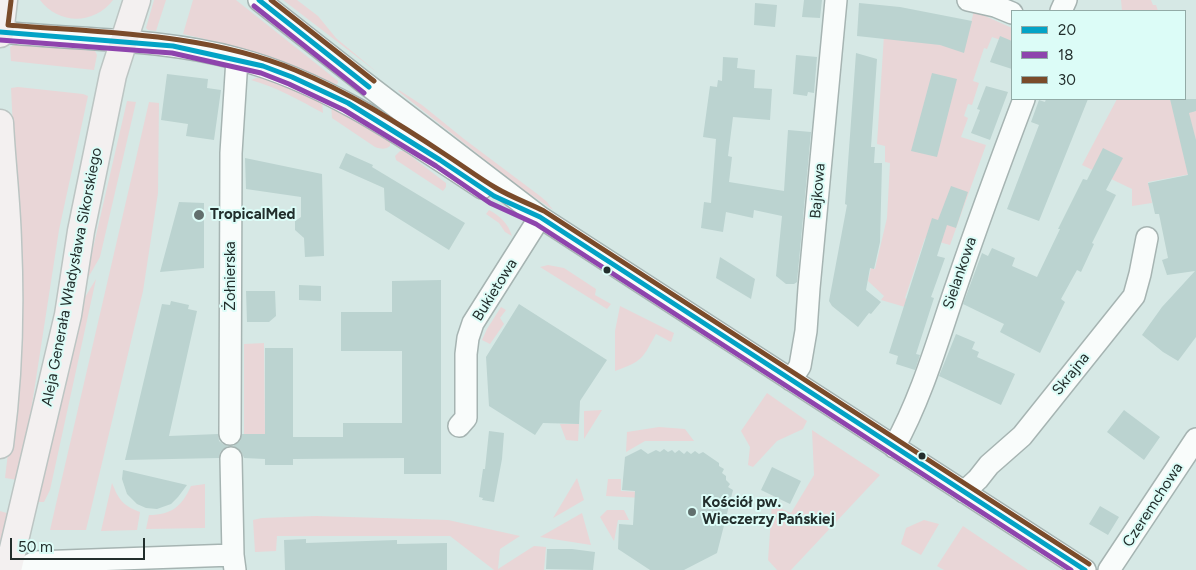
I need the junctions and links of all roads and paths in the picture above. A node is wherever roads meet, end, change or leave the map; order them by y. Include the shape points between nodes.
1 (4, 0) edge
2 (136, 0) edge
3 (259, 0) edge
4 (836, 0) edge
5 (968, 0) edge
6 (1011, 13) edge
7 (0, 33) edge
8 (122, 42) junction
9 (237, 58) junction
10 (1024, 100) edge
11 (0, 123) edge
12 (540, 217) junction
13 (1147, 238) dead end
14 (791, 380) junction
15 (459, 426) dead end
16 (230, 434) dead end
17 (1196, 439) edge
18 (0, 445) edge
19 (894, 447) junction
20 (231, 458) dead end
21 (964, 492) junction
22 (16, 538) junction
23 (234, 563) edge
24 (28, 566) edge
25 (8, 570) edge
26 (1085, 570) edge
27 (1109, 570) edge

1 - 7 main road
2 - 8 main road, Aleja Generała Władysława Sikorskiego
3 - 12 street
4 - 14 street, Bajkowa via 806,331 800,366
5 - 6 street
7 - 8 street
8 - 9 street via 173,46
8 - 22 main road, Aleja Generała Władysława Sikorskiego via 112,75 83,221 68,315
9 - 12 street via 292,77 348,103 494,196
9 - 16 street, Żołnierska via 231,153
10 - 19 street, Sielankowa via 922,383
11 - 18 main road via 9,282
12 - 14 street
12 - 15 street, Bukietowa via 473,323 466,354 466,418
13 - 21 street, Skrajna via 1134,296 1022,436
14 - 19 street
17 - 27 street, Czeremchowa
19 - 21 street
20 - 23 street
21 - 26 street
22 - 24 street
22 - 25 main road, Aleja Generała Władysława Sikorskiego
23 - 24 street

